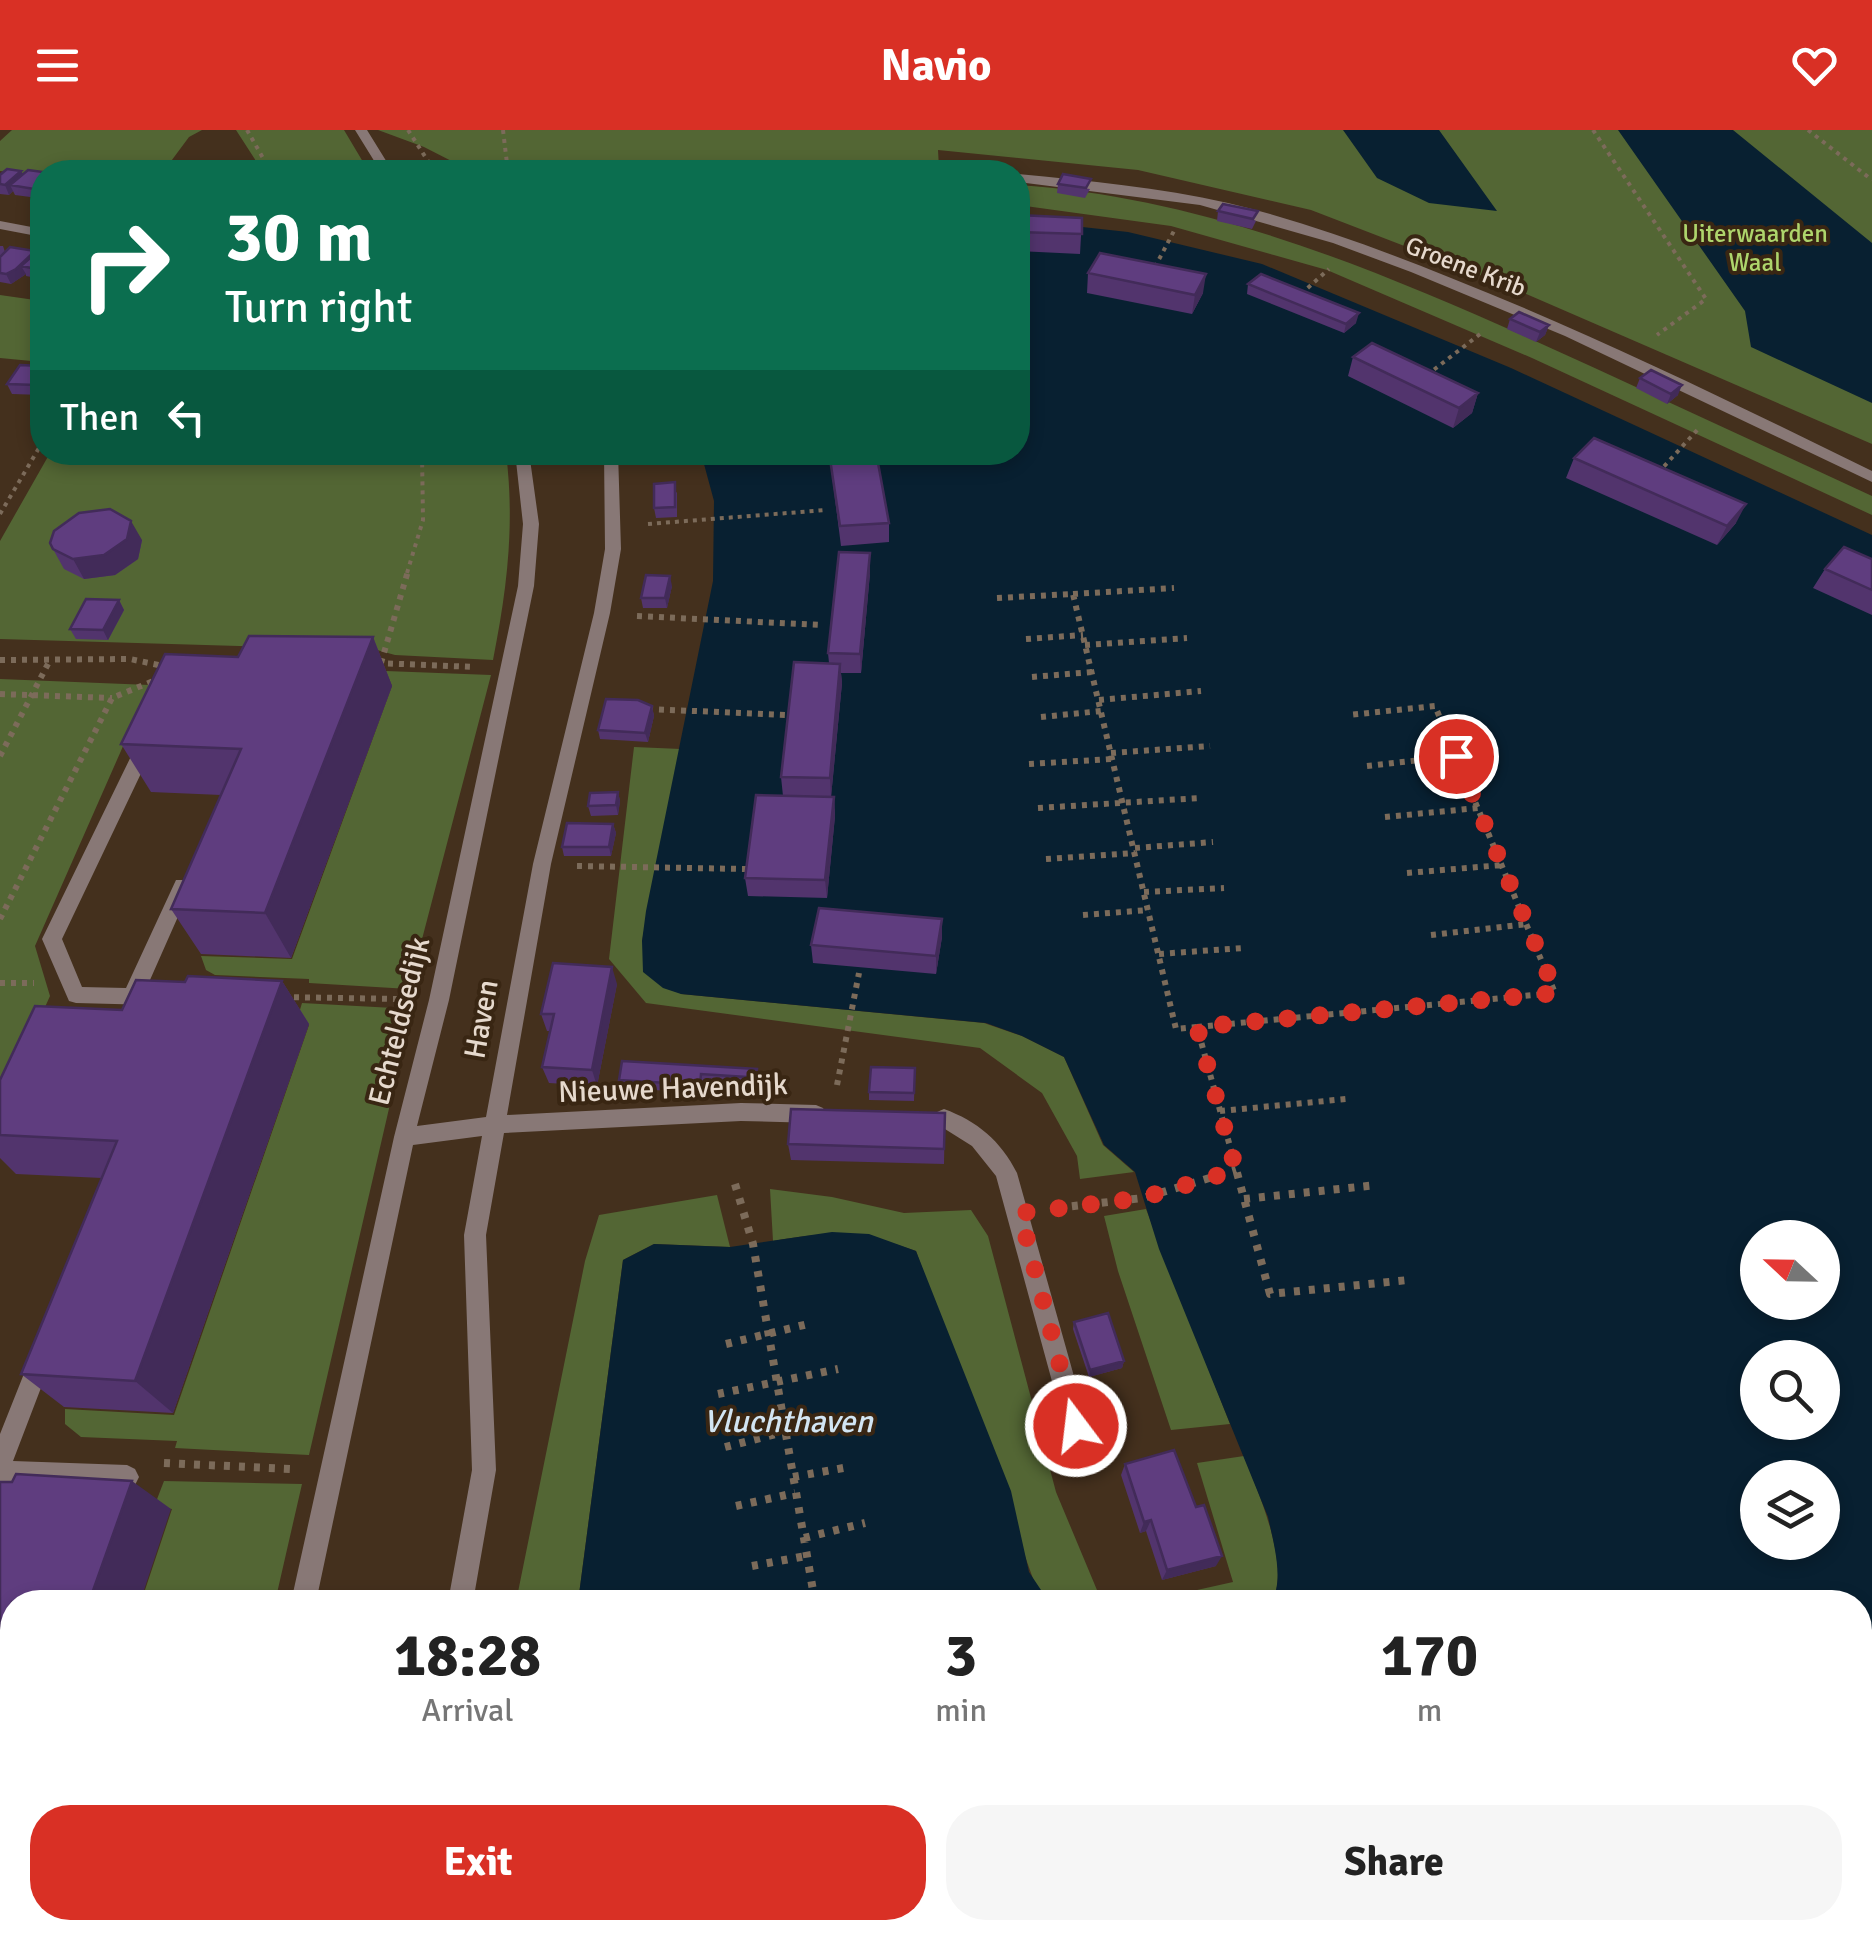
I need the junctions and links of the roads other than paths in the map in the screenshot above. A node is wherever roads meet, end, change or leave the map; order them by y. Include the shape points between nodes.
1 (360, 130) edge
2 (379, 160) edge
3 (1030, 180) edge
4 (0, 225) edge
5 (30, 231) edge
6 (523, 465) edge
7 (612, 465) edge
8 (1872, 477) edge
9 (160, 715) edge
10 (191, 866) edge
11 (132, 996) junction
12 (167, 998) edge
13 (832, 1114) edge
14 (935, 1118) edge
15 (495, 1125) junction
16 (404, 1137) junction
17 (51, 1335) edge
18 (1086, 1462) dead end
19 (0, 1464) edge
20 (0, 1472) edge
21 (127, 1477) edge
22 (305, 1590) edge
23 (463, 1590) edge

1 - 2 street
3 - 8 street, Groene Krib via 1255,214 1515,308
4 - 5 street
6 - 16 street, Echteldsedijk via 530,524 526,586 440,1000
7 - 15 street, Haven via 613,549 602,614 542,864
9 - 11 street via 52,940 72,1004
10 - 11 street
11 - 12 street
13 - 15 street, Nieuwe Havendijk
14 - 18 street via 965,1125 1006,1173
15 - 16 street, Nieuwe Havendijk
15 - 23 street, Haven via 475,1235 484,1470
16 - 22 street, Echteldsedijk
17 - 19 street
20 - 21 street

